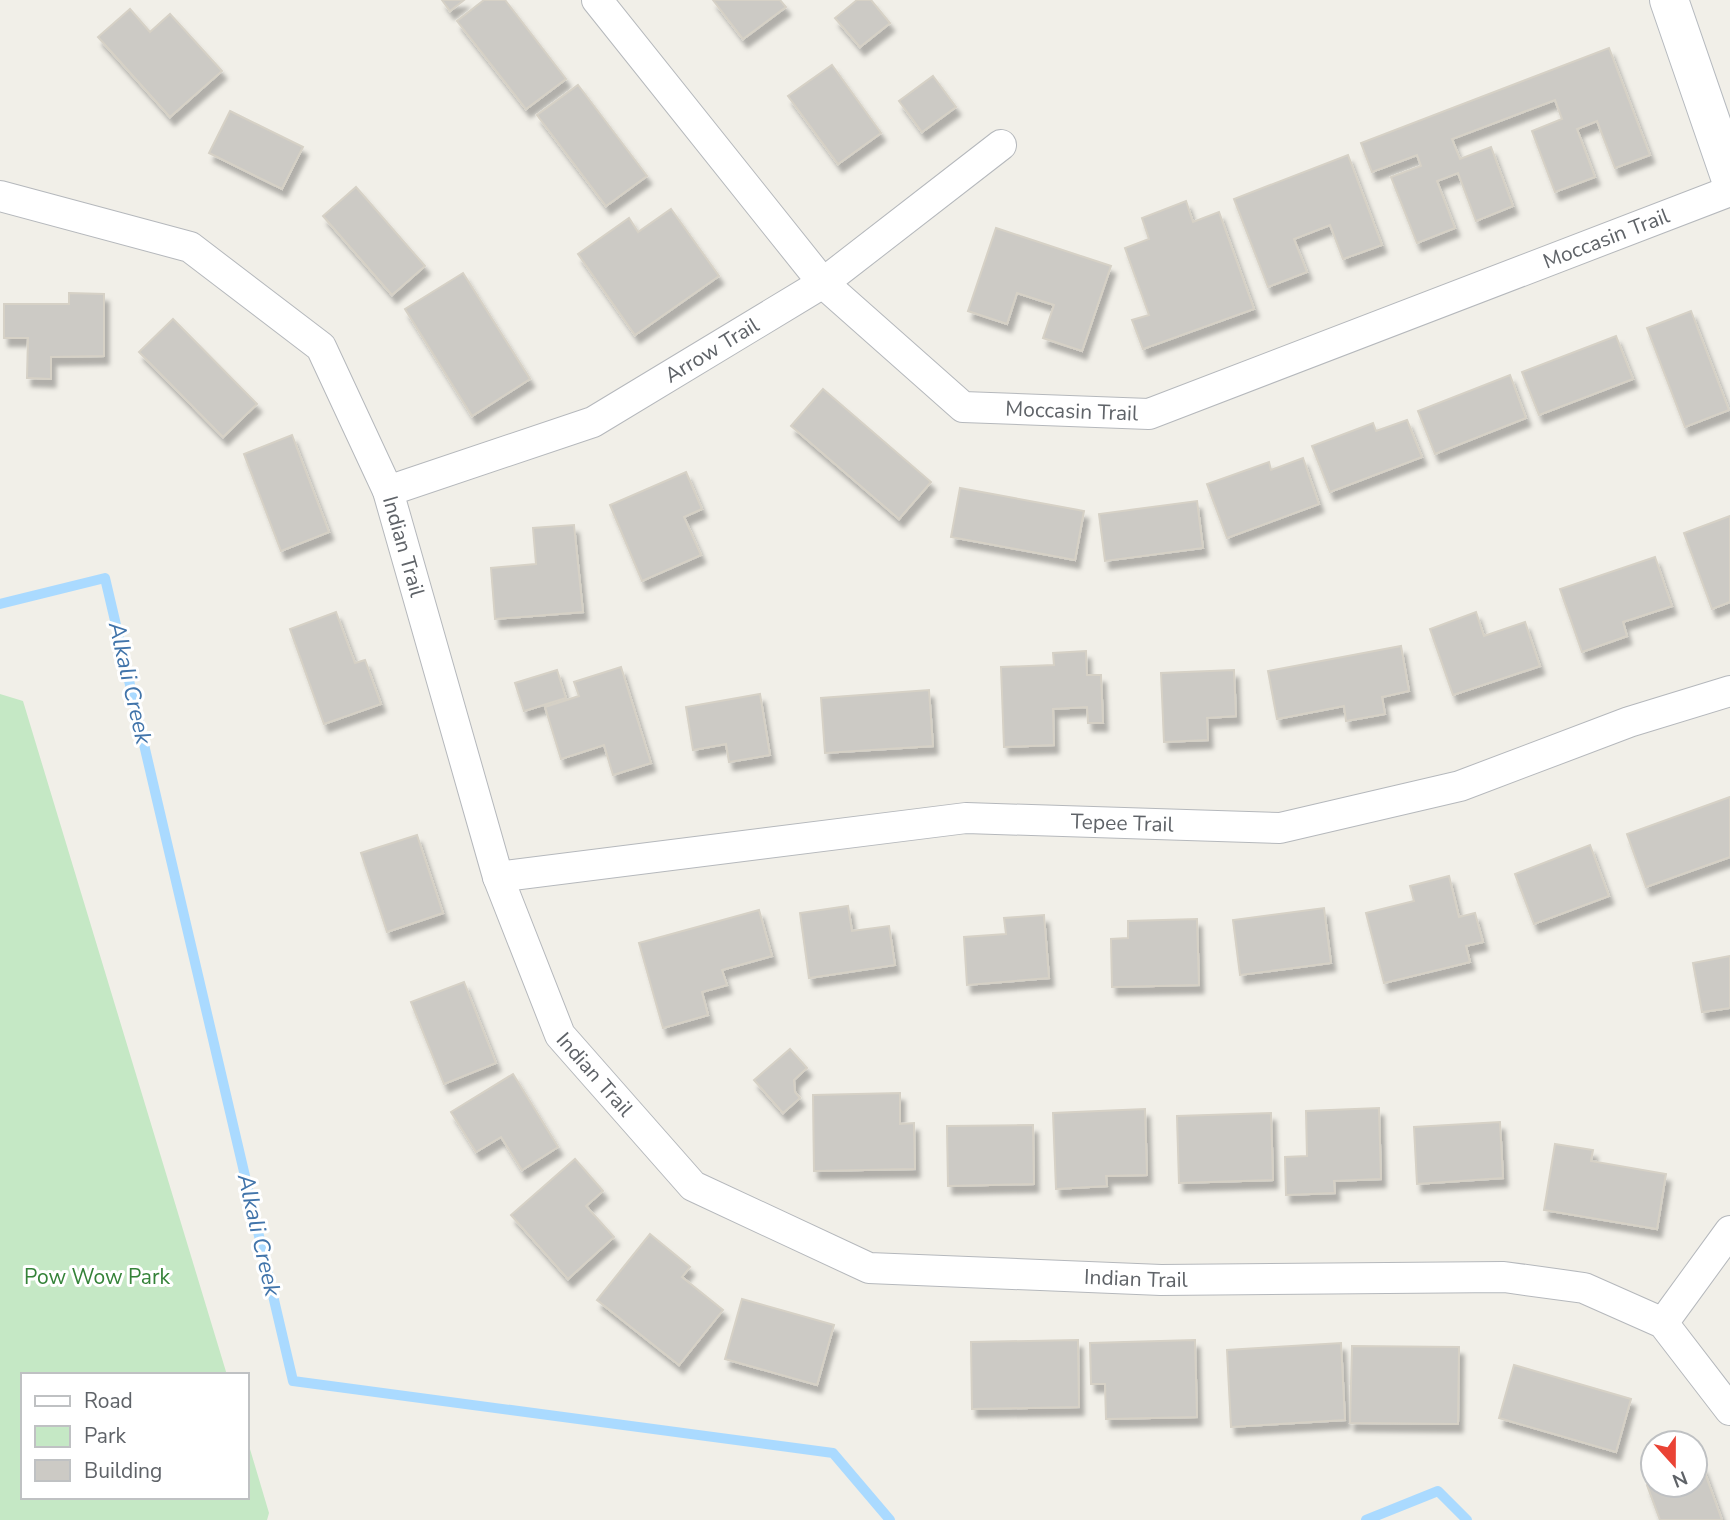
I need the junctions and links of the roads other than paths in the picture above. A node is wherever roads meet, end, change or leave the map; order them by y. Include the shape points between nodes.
1 (597, 0) edge
2 (1669, 0) edge
3 (1001, 145) dead end
4 (1730, 177) edge
5 (1730, 191) edge
6 (0, 196) edge
7 (822, 283) junction
8 (388, 491) junction
9 (1730, 691) edge
10 (498, 877) junction
11 (1730, 1231) edge
12 (1663, 1323) junction
13 (1730, 1410) edge

1 - 7 street, Moccasin Trail
2 - 4 street
3 - 7 street, Arrow Trail
5 - 7 street, Moccasin Trail via 1149,415 964,407
6 - 8 street, Indian Trail via 190,247 321,347
7 - 8 street, Arrow Trail via 593,422
8 - 10 street, Indian Trail
9 - 10 street, Tepee Trail via 1629,722 1460,786 1280,828 966,818
10 - 12 street, Indian Trail via 560,1035 693,1186 869,1268 1161,1280 1504,1277 1584,1288
11 - 12 street
12 - 13 street, Indian Trail

